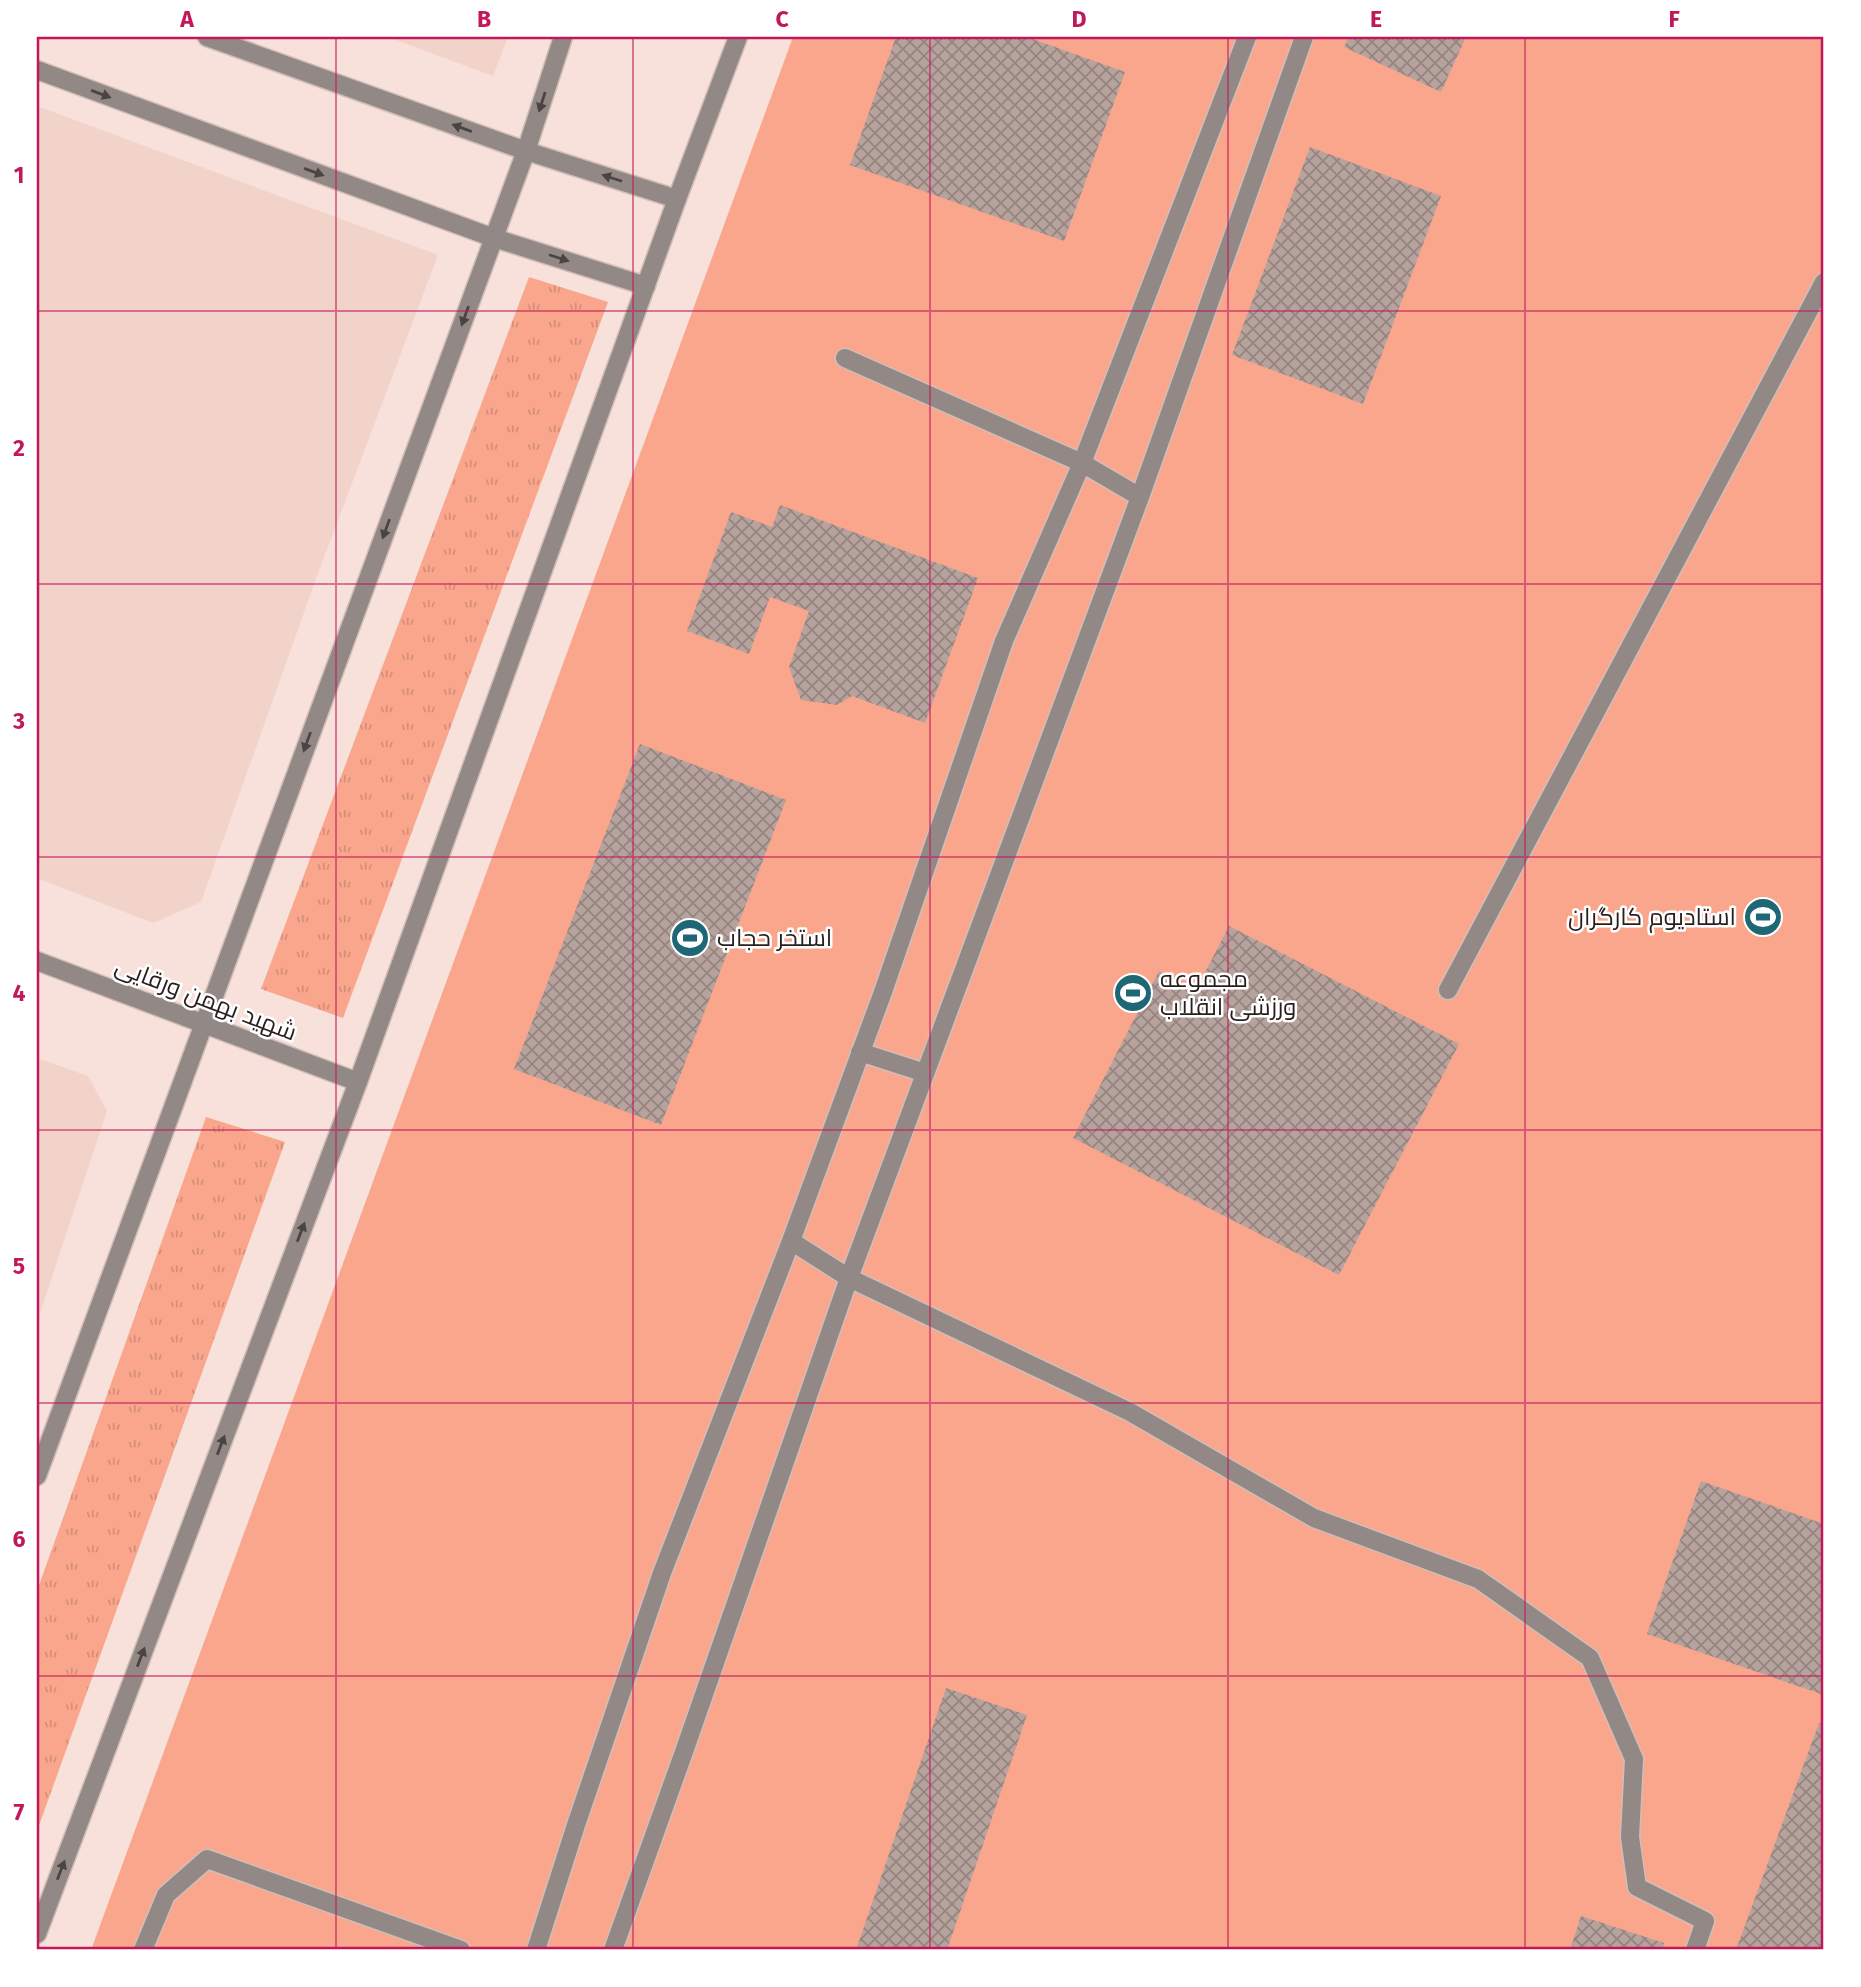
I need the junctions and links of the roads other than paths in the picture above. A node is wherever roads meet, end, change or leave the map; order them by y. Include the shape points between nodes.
1 (207, 37) edge
2 (563, 37) edge
3 (738, 37) edge
4 (1247, 37) edge
5 (1304, 37) edge
6 (37, 70) edge
7 (526, 151) junction
8 (677, 199) junction
9 (494, 238) junction
10 (1824, 282) edge
11 (646, 286) junction
12 (845, 358) dead end
13 (1082, 463) junction
14 (1140, 497) junction
15 (37, 961) edge
16 (1448, 990) dead end
17 (203, 1024) junction
18 (860, 1052) junction
19 (925, 1073) junction
20 (358, 1082) junction
21 (791, 1241) junction
22 (849, 1278) junction
23 (37, 1476) edge
24 (37, 1934) edge
25 (143, 1950) edge
26 (461, 1950) edge
27 (536, 1950) edge
28 (613, 1950) edge
29 (1695, 1950) edge

7 -> 1 street
2 -> 7 street
3 - 8 street
4 - 13 street
5 - 14 street
6 -> 9 street
8 -> 7 street
7 - 9 street
8 - 11 street
9 -> 11 street
9 -> 17 street
10 - 16 street
11 - 20 street
12 - 13 street
13 - 14 street
13 - 18 street via 1004,641
14 - 19 street
15 - 17 street, شهید بهمن ورقایی
17 - 20 street, شهید بهمن ورقایی
17 - 23 street
18 - 19 street
18 - 21 street
19 - 22 street
24 -> 20 street
21 - 22 street
21 - 27 street via 662,1573
22 - 28 street
22 - 29 street via 1130,1412 1314,1518 1478,1579 1590,1658 1634,1759 1630,1837 1637,1887 1705,1921
25 - 26 street via 166,1895 207,1859

